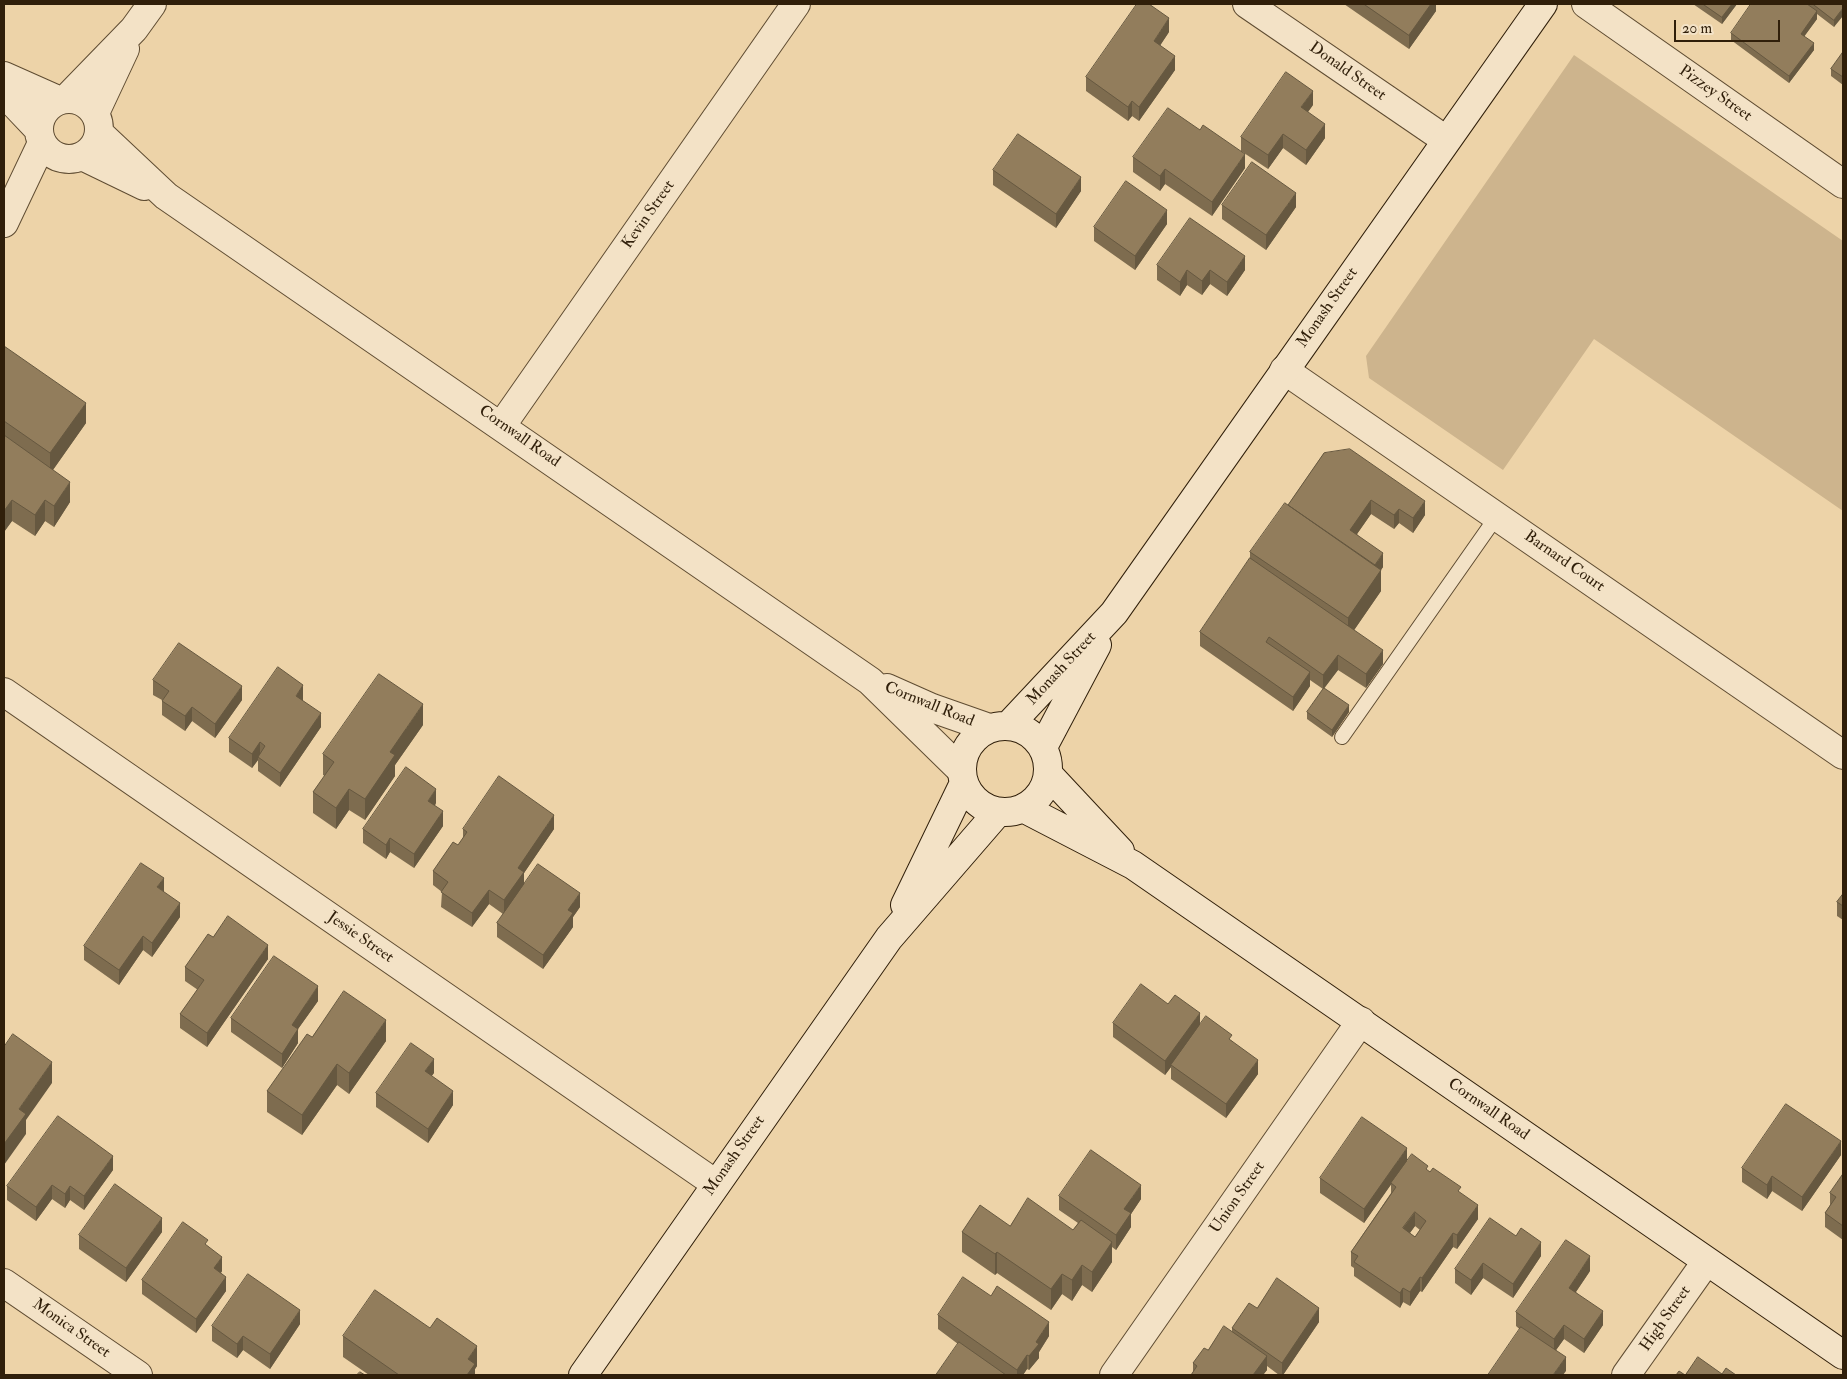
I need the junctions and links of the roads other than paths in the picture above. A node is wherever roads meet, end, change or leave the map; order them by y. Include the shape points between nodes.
1 (152, 4) edge
2 (796, 4) edge
3 (1247, 4) edge
4 (1543, 4) edge
5 (1586, 4) edge
6 (134, 29) junction
7 (4, 76) edge
8 (4, 93) edge
9 (63, 99) junction
10 (97, 123) junction
11 (40, 136) junction
12 (1446, 140) junction
13 (74, 158) junction
14 (1843, 184) edge
15 (166, 196) junction
16 (1284, 370) junction
17 (502, 425) junction
18 (1497, 516) junction
19 (1114, 613) junction
20 (870, 681) junction
21 (4, 692) edge
22 (999, 727) junction
23 (1342, 737) dead end
24 (1043, 748) junction
25 (1843, 755) edge
26 (1048, 774) junction
27 (962, 777) junction
28 (1011, 810) junction
29 (1133, 865) junction
30 (888, 938) junction
31 (1361, 1021) junction
32 (716, 1184) junction
33 (1706, 1262) junction
34 (4, 1283) edge
35 (1843, 1355) edge
36 (138, 1375) edge
37 (583, 1375) edge
38 (1114, 1375) edge
39 (1626, 1375) edge

1 - 6 street
2 - 17 street, Kevin Street
3 - 12 street, Donald Street
4 - 12 street, Monash Street
5 - 14 street, Pizzey Street
6 - 9 street
6 - 10 street
7 - 9 street
8 - 11 street
9 - 10 street via 84,102
9 - 11 street via 44,112
10 - 13 street via 94,147
10 - 15 street, Cornwall Road
11 - 13 street via 51,154
11 - 13 street via 4,223
12 - 16 street, Monash Street
13 - 15 street, Cornwall Road
15 - 17 street, Cornwall Road
16 - 18 street, Barnard Court
16 - 19 street, Monash Street
17 - 20 street, Cornwall Road
18 - 23 lane
18 - 25 street, Barnard Court
19 - 22 street, Monash Street
19 - 24 street, Monash Street
20 - 22 street, Cornwall Road via 932,708
20 - 27 street, Cornwall Road
21 - 32 street, Jessie Street
22 - 24 street via 1028,732
22 - 27 street via 978,735 969,745 963,757
24 - 26 street
26 - 28 street via 1040,794
26 - 29 street, Cornwall Road
27 - 28 street via 970,796 980,804
27 - 30 street, Monash Street
28 - 29 street, Cornwall Road
28 - 30 street, Monash Street
29 - 31 street, Cornwall Road
30 - 32 street, Monash Street
31 - 33 street, Cornwall Road
31 - 38 street, Union Street
32 - 37 street, Monash Street
33 - 35 street, Cornwall Road
33 - 39 street, High Street
34 - 36 street, Monica Street

